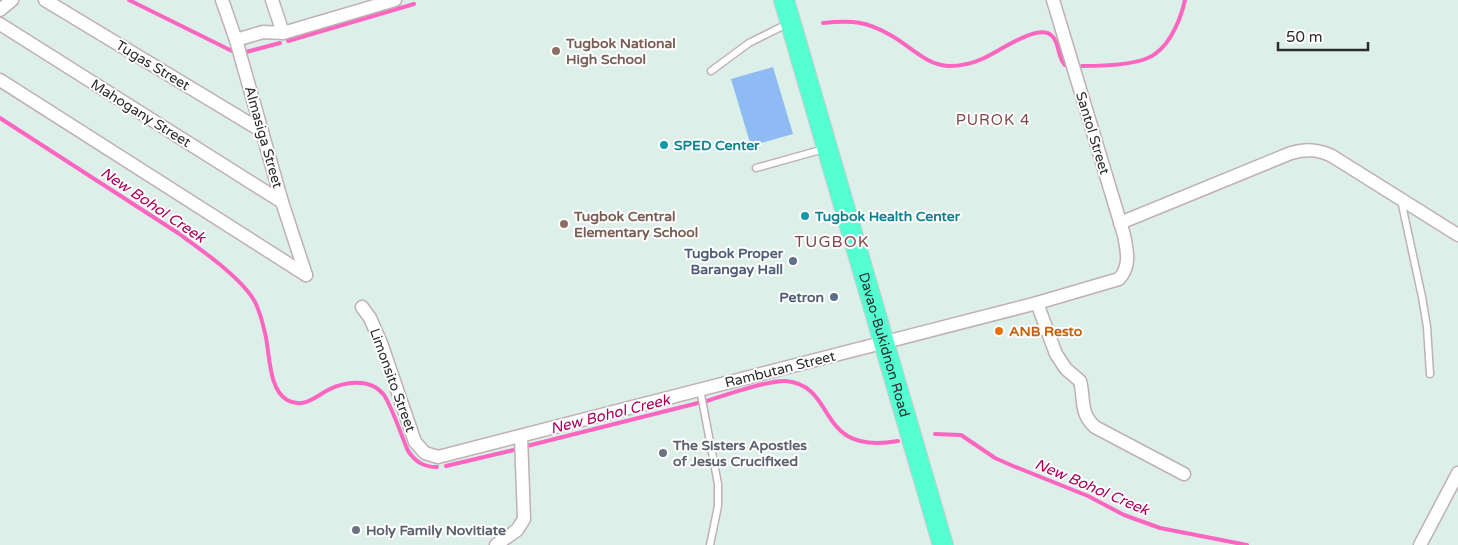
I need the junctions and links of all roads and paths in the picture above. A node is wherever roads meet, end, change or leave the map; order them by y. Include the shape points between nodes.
1 (12, 0) edge
2 (45, 0) edge
3 (222, 0) edge
4 (272, 0) edge
5 (395, 0) edge
6 (784, 0) edge
7 (1053, 0) edge
8 (0, 10) edge
9 (791, 22) junction
10 (0, 24) edge
11 (283, 32) junction
12 (236, 40) junction
13 (712, 71) dead end
14 (0, 80) edge
15 (262, 131) junction
16 (828, 148) junction
17 (756, 168) dead end
18 (1400, 198) junction
19 (282, 202) junction
20 (1120, 223) junction
21 (1458, 235) edge
22 (1126, 266) joint
23 (1037, 303) junction
24 (362, 307) dead end
25 (884, 342) junction
26 (1430, 374) dead end
27 (700, 389) junction
28 (521, 436) junction
29 (425, 453) joint
30 (1184, 474) dead end
31 (1456, 480) edge
32 (496, 545) edge
33 (710, 545) edge
34 (943, 545) edge
35 (1420, 545) edge

1 - 8 street
2 - 15 street, Tugas Street
3 - 12 street, Almasiga Street
4 - 11 street
5 - 11 street
6 - 9 highway, Davao-Bukidnon Road
7 - 20 street, Santol Street
9 - 13 lane via 749,43
9 - 16 highway, Davao-Bukidnon Road
10 - 19 street, Mahogany Street
11 - 12 street via 263,32
12 - 15 street, Almasiga Street
14 - 19 street, Almasiga Street via 306,274
15 - 19 street, Almasiga Street
16 - 17 lane
16 - 25 highway, Davao-Bukidnon Road
18 - 20 street via 1332,156 1311,150 1291,153
18 - 21 street
18 - 26 lane via 1422,297
20 - 22 street, Santol Street via 1127,247
22 - 23 street, Rambutan Street via 1119,279
23 - 25 street, Rambutan Street
23 - 30 street via 1056,354 1080,381 1088,421
24 - 29 street, Limonsito Street via 381,343 415,442
25 - 27 street, Rambutan Street
25 - 34 highway, Davao-Bukidnon Road
27 - 28 street, Rambutan Street
27 - 33 lane via 718,484 718,506
28 - 29 street, Rambutan Street via 446,456
28 - 32 street via 524,519 517,530
31 - 35 street

